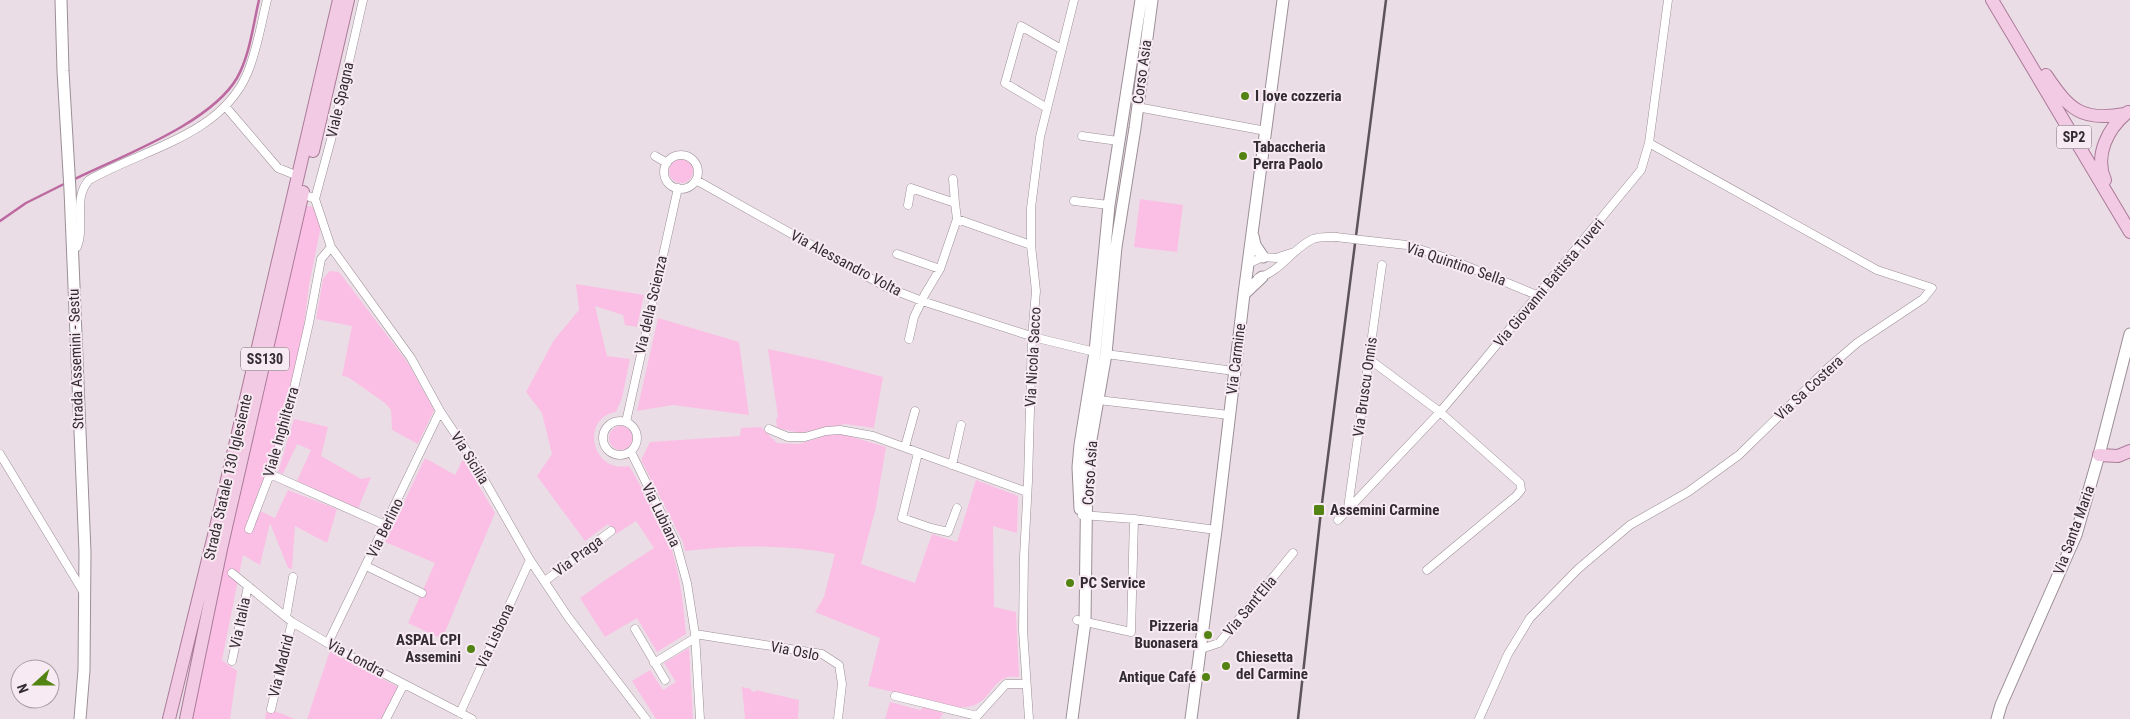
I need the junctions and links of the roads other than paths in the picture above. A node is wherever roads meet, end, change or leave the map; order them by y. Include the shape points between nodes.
1 (61, 0) edge
2 (267, 0) edge
3 (339, 0) edge
4 (348, 0) edge
5 (363, 0) edge
6 (1074, 0) edge
7 (1141, 0) edge
8 (1152, 0) edge
9 (1283, 0) edge
10 (1668, 0) edge
11 (1992, 0) edge
12 (1061, 49) junction
13 (2024, 53) junction
14 (225, 106) junction
15 (1137, 107) junction
16 (1047, 108) junction
17 (2127, 112) edge
18 (1266, 131) junction
19 (1082, 136) dead end
20 (1118, 141) junction
21 (1649, 143) junction
22 (655, 156) dead end
23 (667, 163) junction
24 (298, 176) junction
25 (953, 179) dead end
26 (696, 180) junction
27 (678, 188) junction
28 (303, 194) junction
29 (315, 200) junction
30 (1074, 201) dead end
31 (955, 203) junction
32 (908, 205) dead end
33 (1109, 205) junction
34 (957, 218) junction
35 (2124, 221) junction
36 (2130, 232) edge
37 (1252, 233) junction
38 (1030, 246) junction
39 (331, 247) junction
40 (72, 248) junction
41 (1294, 252) junction
42 (897, 254) dead end
43 (1263, 257) junction
44 (1248, 264) junction
45 (1382, 265) dead end
46 (940, 270) junction
47 (1247, 276) junction
48 (1262, 276) junction
49 (1244, 294) junction
50 (1539, 296) junction
51 (922, 302) junction
52 (2130, 334) edge
53 (1032, 337) junction
54 (909, 339) dead end
55 (1100, 353) junction
56 (1369, 359) junction
57 (1234, 371) junction
58 (1098, 400) junction
59 (440, 411) junction
60 (915, 412) dead end
61 (1440, 412) junction
62 (1229, 416) junction
63 (626, 422) junction
64 (961, 425) dead end
65 (768, 429) dead end
66 (905, 448) junction
67 (2130, 450) edge
68 (631, 452) junction
69 (918, 453) junction
70 (0, 454) edge
71 (2099, 455) junction
72 (952, 465) junction
73 (270, 474) junction
74 (1027, 492) junction
75 (957, 508) dead end
76 (1348, 508) junction
77 (1084, 515) junction
78 (1134, 519) junction
79 (1338, 520) dead end
80 (385, 525) junction
81 (249, 529) dead end
82 (1216, 530) junction
83 (611, 532) dead end
84 (1293, 553) dead end
85 (530, 560) junction
86 (366, 566) junction
87 (1427, 570) dead end
88 (232, 573) dead end
89 (294, 577) dead end
90 (545, 581) junction
91 (248, 586) junction
92 (422, 593) dead end
93 (85, 594) junction
94 (289, 620) junction
95 (1081, 621) junction
96 (634, 629) dead end
97 (695, 636) junction
98 (328, 643) junction
99 (1201, 649) junction
100 (232, 661) dead end
101 (654, 663) junction
102 (664, 680) dead end
103 (404, 684) junction
104 (1026, 684) junction
105 (895, 696) dead end
106 (271, 709) dead end
107 (460, 713) junction
108 (80, 719) edge
109 (169, 719) edge
110 (186, 719) edge
111 (386, 719) edge
112 (472, 719) edge
113 (646, 719) edge
114 (700, 719) edge
115 (838, 719) edge
116 (1029, 719) edge
117 (1066, 719) edge
118 (1072, 719) edge
119 (1191, 719) edge
120 (1479, 719) edge
121 (1997, 719) edge

1 - 40 street, Strada Assemini - Sestu
2 - 14 street via 247,75
3 - 24 main road, Strada Statale 130 Iglesiente / SS130
4 - 28 main road, Strada Statale 130 Iglesiente / SS130
5 - 29 street, Viale Spagna
6 - 12 street, Via Nicola Sacco
7 - 20 street, Corso Asia
8 - 15 street, Corso Asia
9 - 18 street, Via Carmine
10 - 21 street, Via Giovanni Battista Tuveri
11 - 13 main road, SP2
12 - 16 street, Via Nicola Sacco
12 - 16 street via 1021,26 1009,66 1005,83
13 - 17 main road via 2039,66 2065,102 2084,114 2104,118
13 - 35 main road, SP2
14 - 24 street via 278,168
14 - 40 street via 193,131 89,180 82,188 79,206 80,241 77,247
15 - 18 street
15 - 55 street, Corso Asia
16 - 38 street, Via Nicola Sacco via 1040,137
17 - 35 main road via 2106,139 2100,165
18 - 37 street, Via Carmine
19 - 20 street
20 - 33 street, Corso Asia
21 - 50 street, Via Giovanni Battista Tuveri via 1640,170
21 - 120 street, Via Sa Costera via 1877,270 1932,288 1923,299 1828,368 1739,455 1688,492 1630,525 1578,569 1530,618 1508,654
22 - 23 street
23 - 26 street via 676,155 690,157 698,169
23 - 27 street via 666,178
24 - 109 main road, Strada Statale 130 Iglesiente / SS130
25 - 31 street
26 - 27 street via 688,187
26 - 51 street, Via Alessandro Volta via 842,264
27 - 63 street, Via della Scienza
28 - 29 street
28 - 110 main road, Strada Statale 130 Iglesiente / SS130
29 - 39 street, Via Sicilia
30 - 33 street
31 - 32 street via 911,188
31 - 34 street
33 - 55 street, Corso Asia
34 - 38 street
34 - 46 street
35 - 36 main road, SP2
37 - 43 street
37 - 44 street, Via Carmine
38 - 53 street, Via Nicola Sacco via 1036,291
39 - 59 street, Via Sicilia via 411,358
39 - 73 street, Viale Inghilterra via 321,259 286,428
40 - 93 street, Strada Assemini - Sestu
41 - 43 street via 1276,258
41 - 48 street, Via Quintino Sella
41 - 50 street, Via Quintino Sella, bridge via 1315,238 1336,237 1407,245
42 - 46 street
43 - 44 street
44 - 47 street, Via Carmine
45 - 56 street, Via Bruscu Onnis
46 - 51 street
47 - 48 street
47 - 49 street, Via Carmine
48 - 49 street
49 - 57 street, Via Carmine
50 - 61 street, Via Giovanni Battista Tuveri
51 - 53 street, Via Alessandro Volta
51 - 54 street via 914,317
52 - 71 street, Via Santa Maria
53 - 55 street, Via Alessandro Volta
53 - 74 street, Via Nicola Sacco
55 - 57 street, Via Alessandro Volta
55 - 58 street, Corso Asia
55 - 77 street, Corso Asia via 1080,445 1078,467
56 - 61 street
56 - 76 street, Via Bruscu Onnis
57 - 62 street, Via Carmine
58 - 62 street
58 - 77 street, Corso Asia
59 - 80 street, Via Berlino
59 - 85 street, Via Sicilia via 474,462
60 - 66 street
61 - 76 street, Via Giovanni Battista Tuveri
61 - 87 street via 1520,483 1521,490
62 - 82 street, Via Carmine
63 - 68 street via 634,428 637,436 637,444
63 - 68 street via 609,425 604,441 614,455
64 - 72 street
65 - 66 street via 788,437 840,430 873,436
66 - 69 street
67 - 71 main road via 2118,456
68 - 97 street, Via Lubiana via 676,543 687,583
69 - 72 street
69 - 75 street via 902,518 948,532
70 - 93 street
71 - 121 street, Via Santa Maria via 2076,535
72 - 74 street
73 - 80 street
73 - 81 street, Viale Inghilterra
74 - 104 street, Via Nicola Sacco
76 - 79 street, Via Giovanni Battista Tuveri
77 - 78 street
77 - 95 street
78 - 82 street
78 - 95 street via 1131,632
80 - 86 street, Via Berlino
82 - 99 street, Via Carmine
83 - 90 street, Via Praga
84 - 99 street, Via Sant'Elia via 1219,643
85 - 90 street, Via Sicilia
85 - 107 street, Via Lisbona
86 - 92 street
86 - 98 street, Via Berlino via 346,597
88 - 91 street, Via Londra
89 - 94 street, Via Madrid
90 - 113 street, Via Sicilia via 568,617
91 - 94 street, Via Londra
91 - 100 street, Via Italia
93 - 108 street, Strada Assemini - Sestu
94 - 98 street, Via Londra
94 - 106 street, Via Madrid
95 - 117 street
95 - 118 street
96 - 101 street
97 - 101 street
97 - 114 street, Via Lubiana
97 - 115 street, Via Oslo via 822,654 839,665 842,684
98 - 103 street, Via Londra
99 - 119 street, Via Carmine
101 - 102 street
103 - 107 street, Via Londra
103 - 111 street
104 - 105 street via 1006,684 977,716
104 - 116 street, Via Nicola Sacco
107 - 112 street, Via Londra

